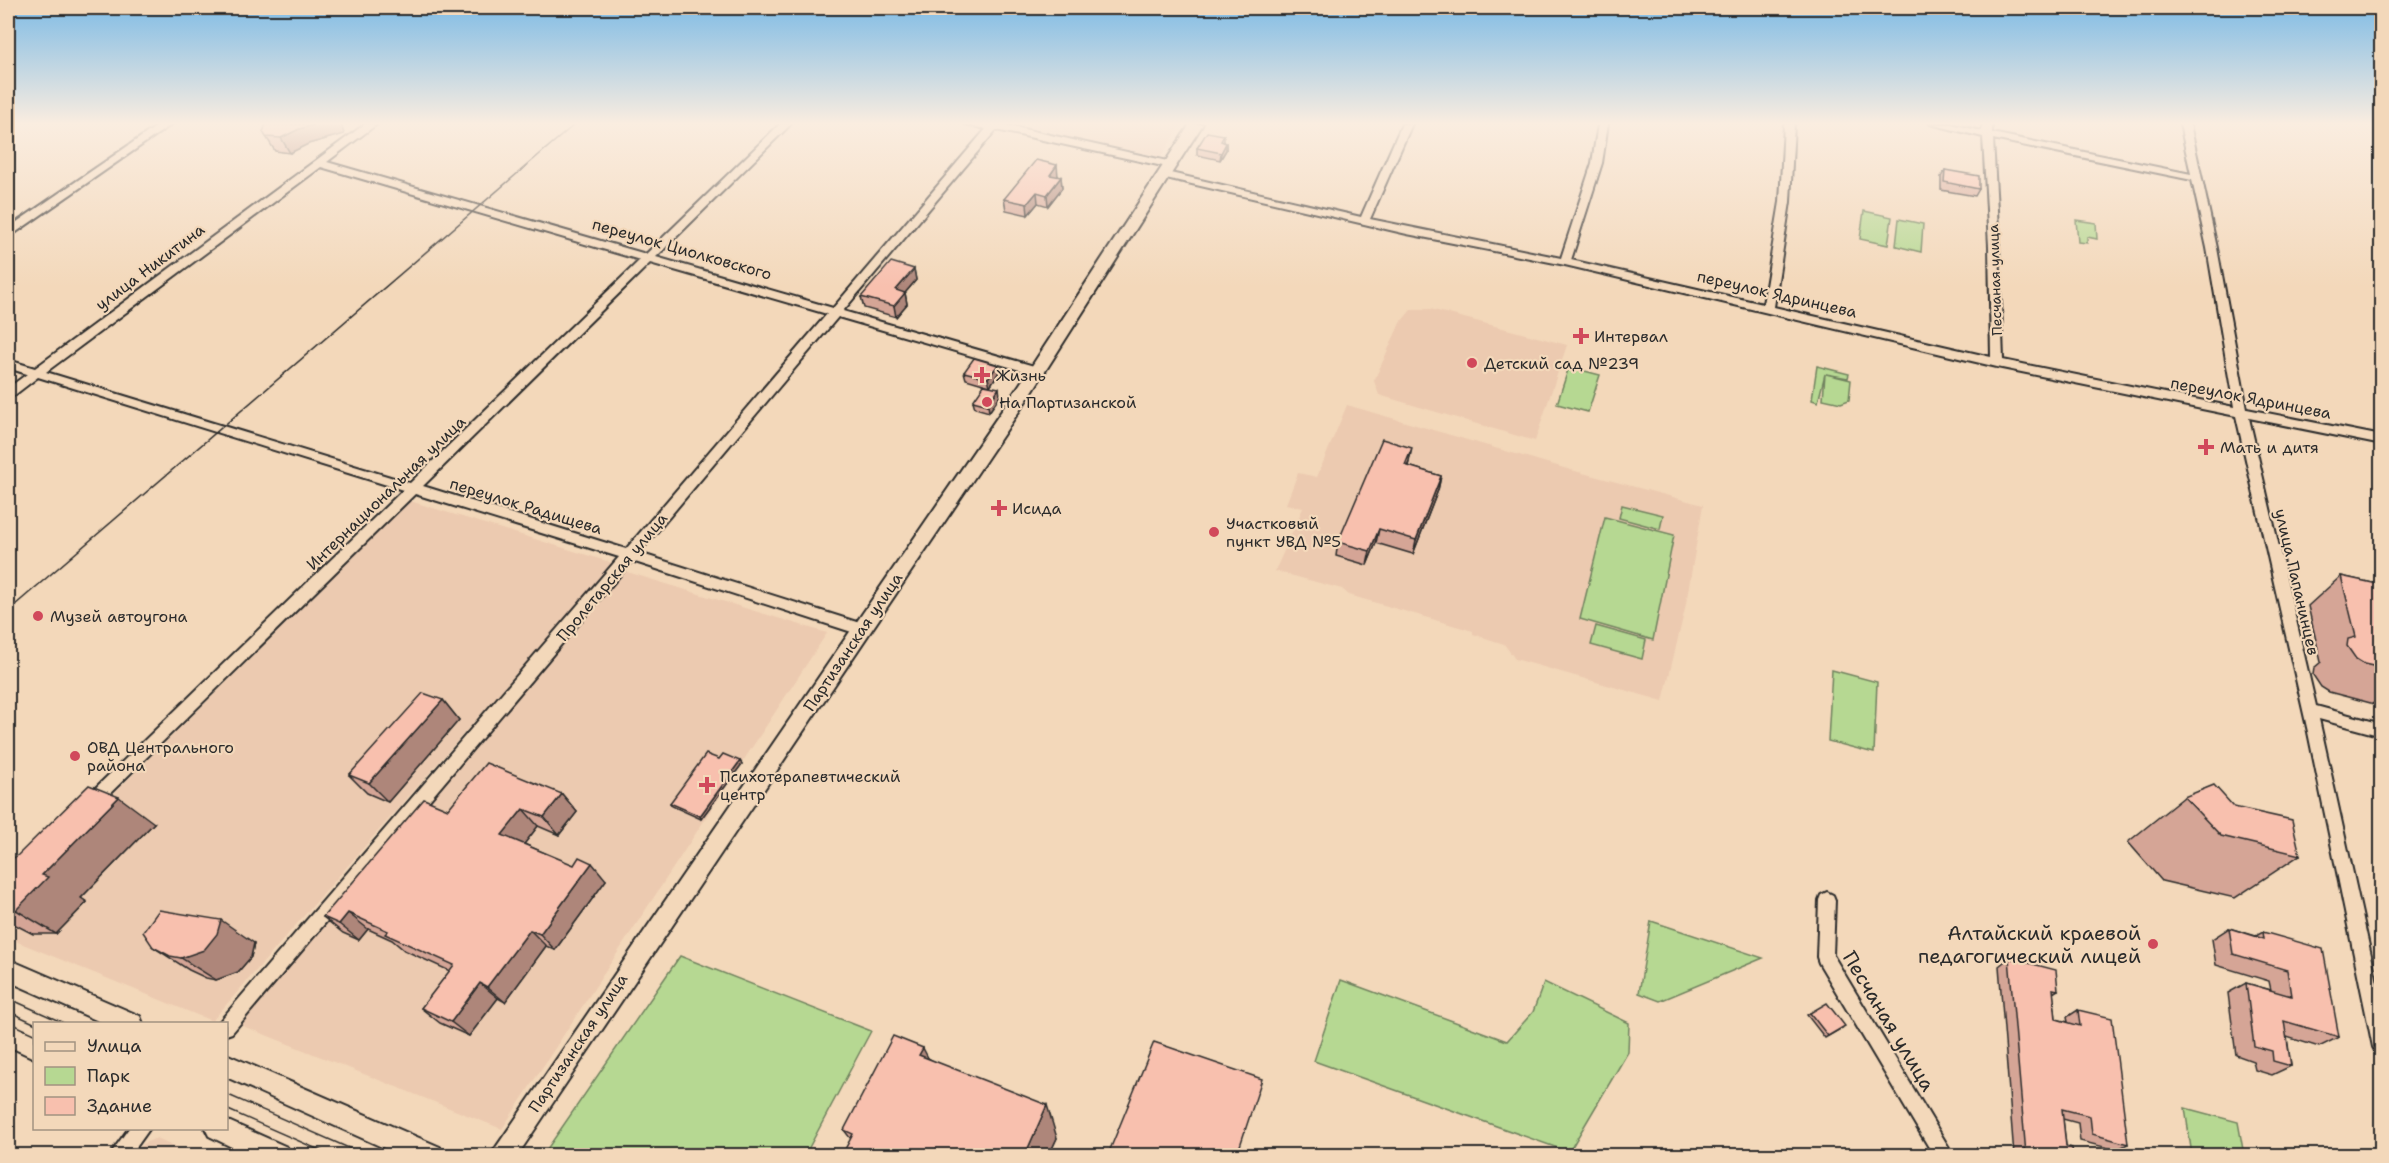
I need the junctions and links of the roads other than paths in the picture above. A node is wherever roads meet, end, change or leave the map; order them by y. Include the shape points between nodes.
1 (88, 178) edge
2 (298, 178) edge
3 (370, 178) edge
4 (731, 178) edge
5 (951, 178) edge
6 (1164, 178) edge
7 (1201, 178) edge
8 (1383, 178) edge
9 (1592, 178) edge
10 (1786, 178) edge
11 (1991, 178) edge
12 (2196, 178) edge
13 (1364, 221) junction
14 (8, 233) edge
15 (649, 260) junction
16 (1565, 262) junction
17 (1768, 309) junction
18 (837, 313) junction
19 (1997, 363) junction
20 (8, 364) edge
21 (1037, 371) junction
22 (37, 373) junction
23 (8, 394) edge
24 (2242, 412) junction
25 (2382, 441) edge
26 (414, 489) junction
27 (630, 555) junction
28 (861, 629) junction
29 (2309, 710) junction
30 (2382, 730) edge
31 (78, 814) edge
32 (1827, 900) dead end
33 (8, 970) edge
34 (106, 1019) edge
35 (126, 1022) edge
36 (228, 1025) edge
37 (8, 1034) edge
38 (33, 1046) edge
39 (2382, 1047) edge
40 (228, 1066) edge
41 (139, 1130) edge
42 (222, 1130) edge
43 (118, 1155) edge
44 (278, 1155) edge
45 (431, 1155) edge
46 (502, 1155) edge
47 (1945, 1155) edge

1 - 14 street
2 - 22 street, улица Никитина
3 - 15 street, переулок Циолковского
4 - 15 street, Интернациональная улица
5 - 18 street, Пролетарская улица
6 - 21 main road, Партизанская улица
7 - 13 street, переулок Ядринцева
8 - 13 street
9 - 16 street
10 - 17 street
11 - 19 street, Песчаная улица
12 - 24 street, улица Папанинцев
13 - 16 street, переулок Ядринцева
15 - 18 street, переулок Циолковского
15 - 26 street, Интернациональная улица
16 - 17 street, переулок Ядринцева
17 - 19 street, переулок Ядринцева
18 - 21 street, переулок Циолковского
18 - 27 street, Пролетарская улица
19 - 24 street, переулок Ядринцева
20 - 22 street, переулок Радищева
21 - 28 main road, Партизанская улица
22 - 23 street, улица Никитина
22 - 26 street, переулок Радищева
24 - 25 street, переулок Ядринцева
24 - 29 street, улица Папанинцев
26 - 27 street, переулок Радищева
26 - 31 street, Интернациональная улица
27 - 28 street, переулок Радищева
27 - 36 street, Пролетарская улица
28 - 46 main road, Партизанская улица
29 - 30 street
29 - 39 street, улица Папанинцев
32 - 47 street, Песчаная улица via 1825,957
33 - 34 main road
34 - 35 main road
37 - 38 main road
40 - 45 main road
41 - 43 street
42 - 44 main road

